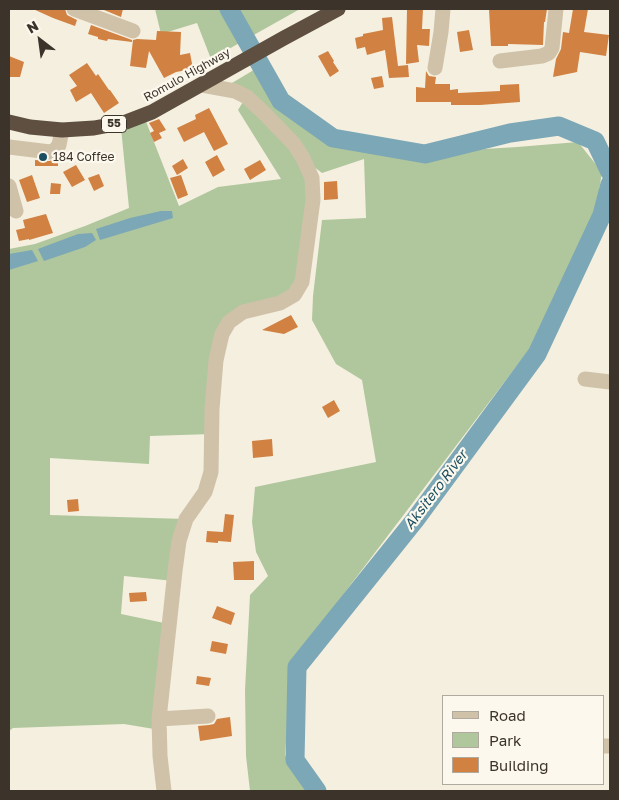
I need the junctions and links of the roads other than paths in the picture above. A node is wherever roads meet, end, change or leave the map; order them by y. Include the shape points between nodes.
1 (74, 9) edge
2 (338, 9) edge
3 (443, 9) edge
4 (556, 9) edge
5 (133, 31) dead end
6 (500, 61) dead end
7 (435, 68) dead end
8 (206, 82) junction
9 (9, 122) edge
10 (62, 130) junction
11 (9, 147) edge
12 (9, 186) edge
13 (16, 211) dead end
14 (585, 379) dead end
15 (610, 382) edge
16 (208, 716) dead end
17 (159, 719) junction
18 (164, 791) edge

1 - 5 street
2 - 8 highway, Romulo Highway / 55
3 - 7 street
4 - 6 street via 549,53
8 - 10 highway, Romulo Highway / 55 via 152,112 126,122
8 - 17 street via 246,97 294,144 312,178 313,200 302,282 294,295 280,303 243,312 222,334 216,360 212,409 211,472 205,492 186,519 180,541
9 - 10 highway, Romulo Highway / 55
10 - 11 street via 59,145 50,152
12 - 13 street
14 - 15 street
16 - 17 street
17 - 18 street

